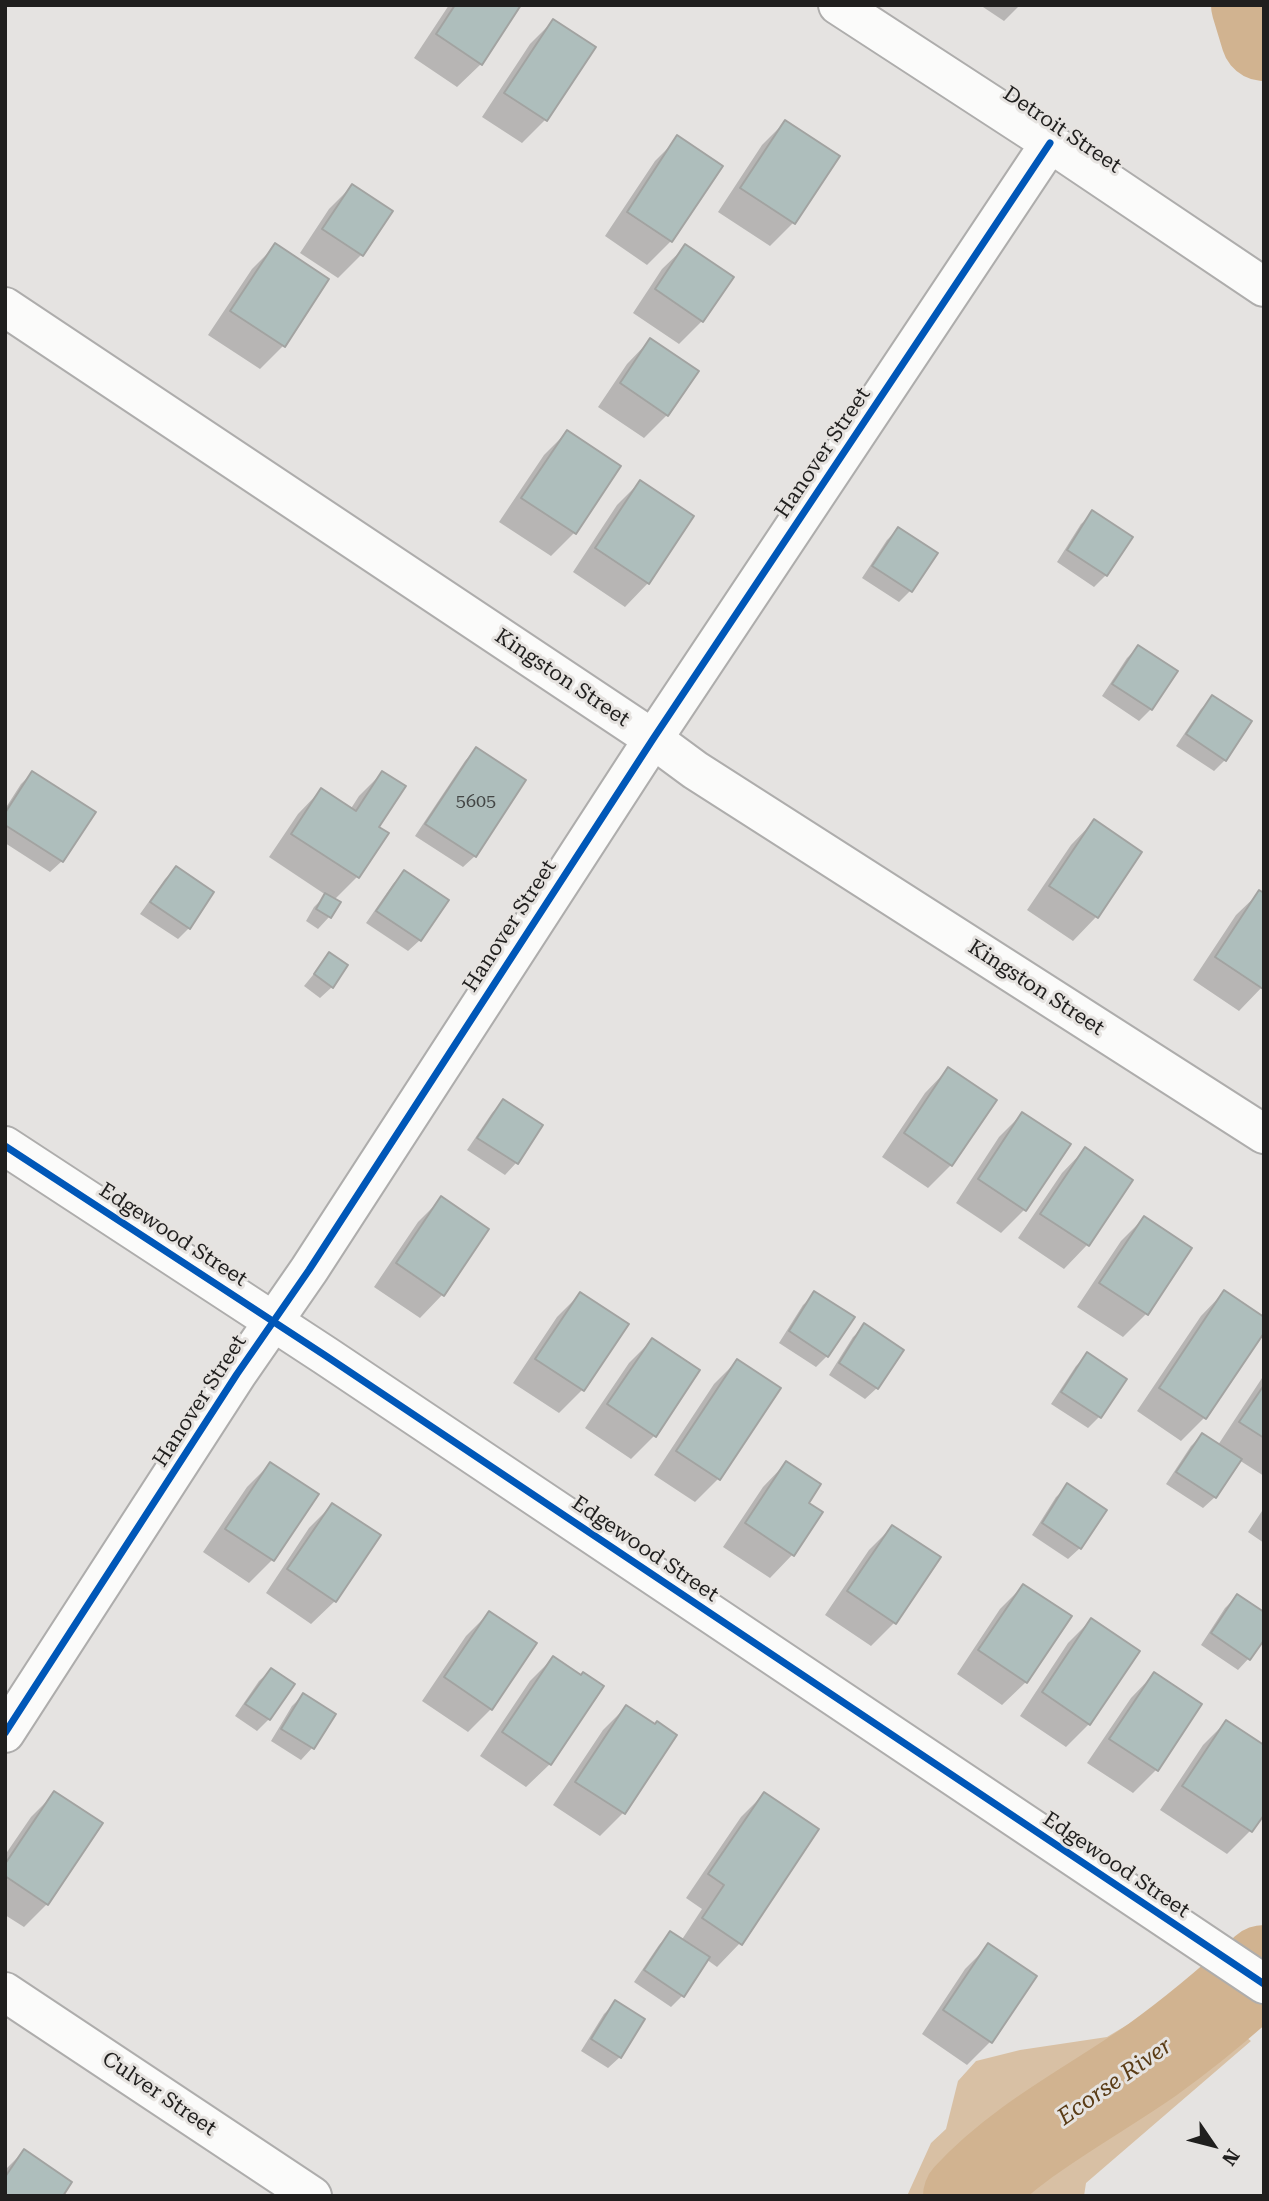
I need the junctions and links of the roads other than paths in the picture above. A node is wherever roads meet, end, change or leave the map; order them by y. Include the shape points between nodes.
1 (838, 5) edge
2 (1050, 143) junction
3 (1264, 287) edge
4 (5, 307) edge
5 (653, 739) junction
6 (1264, 1134) edge
7 (5, 1146) edge
8 (273, 1322) junction
9 (5, 1733) edge
10 (1264, 1984) edge
11 (5, 1992) edge
12 (312, 2196) edge

1 - 2 street, Detroit Street
2 - 3 street, Detroit Street
2 - 5 street, Hanover Street
4 - 5 street, Kingston Street
5 - 6 street, Kingston Street
5 - 8 street, Hanover Street
7 - 8 street, Edgewood Street
8 - 9 street, Hanover Street
8 - 10 street, Edgewood Street
11 - 12 street, Culver Street

